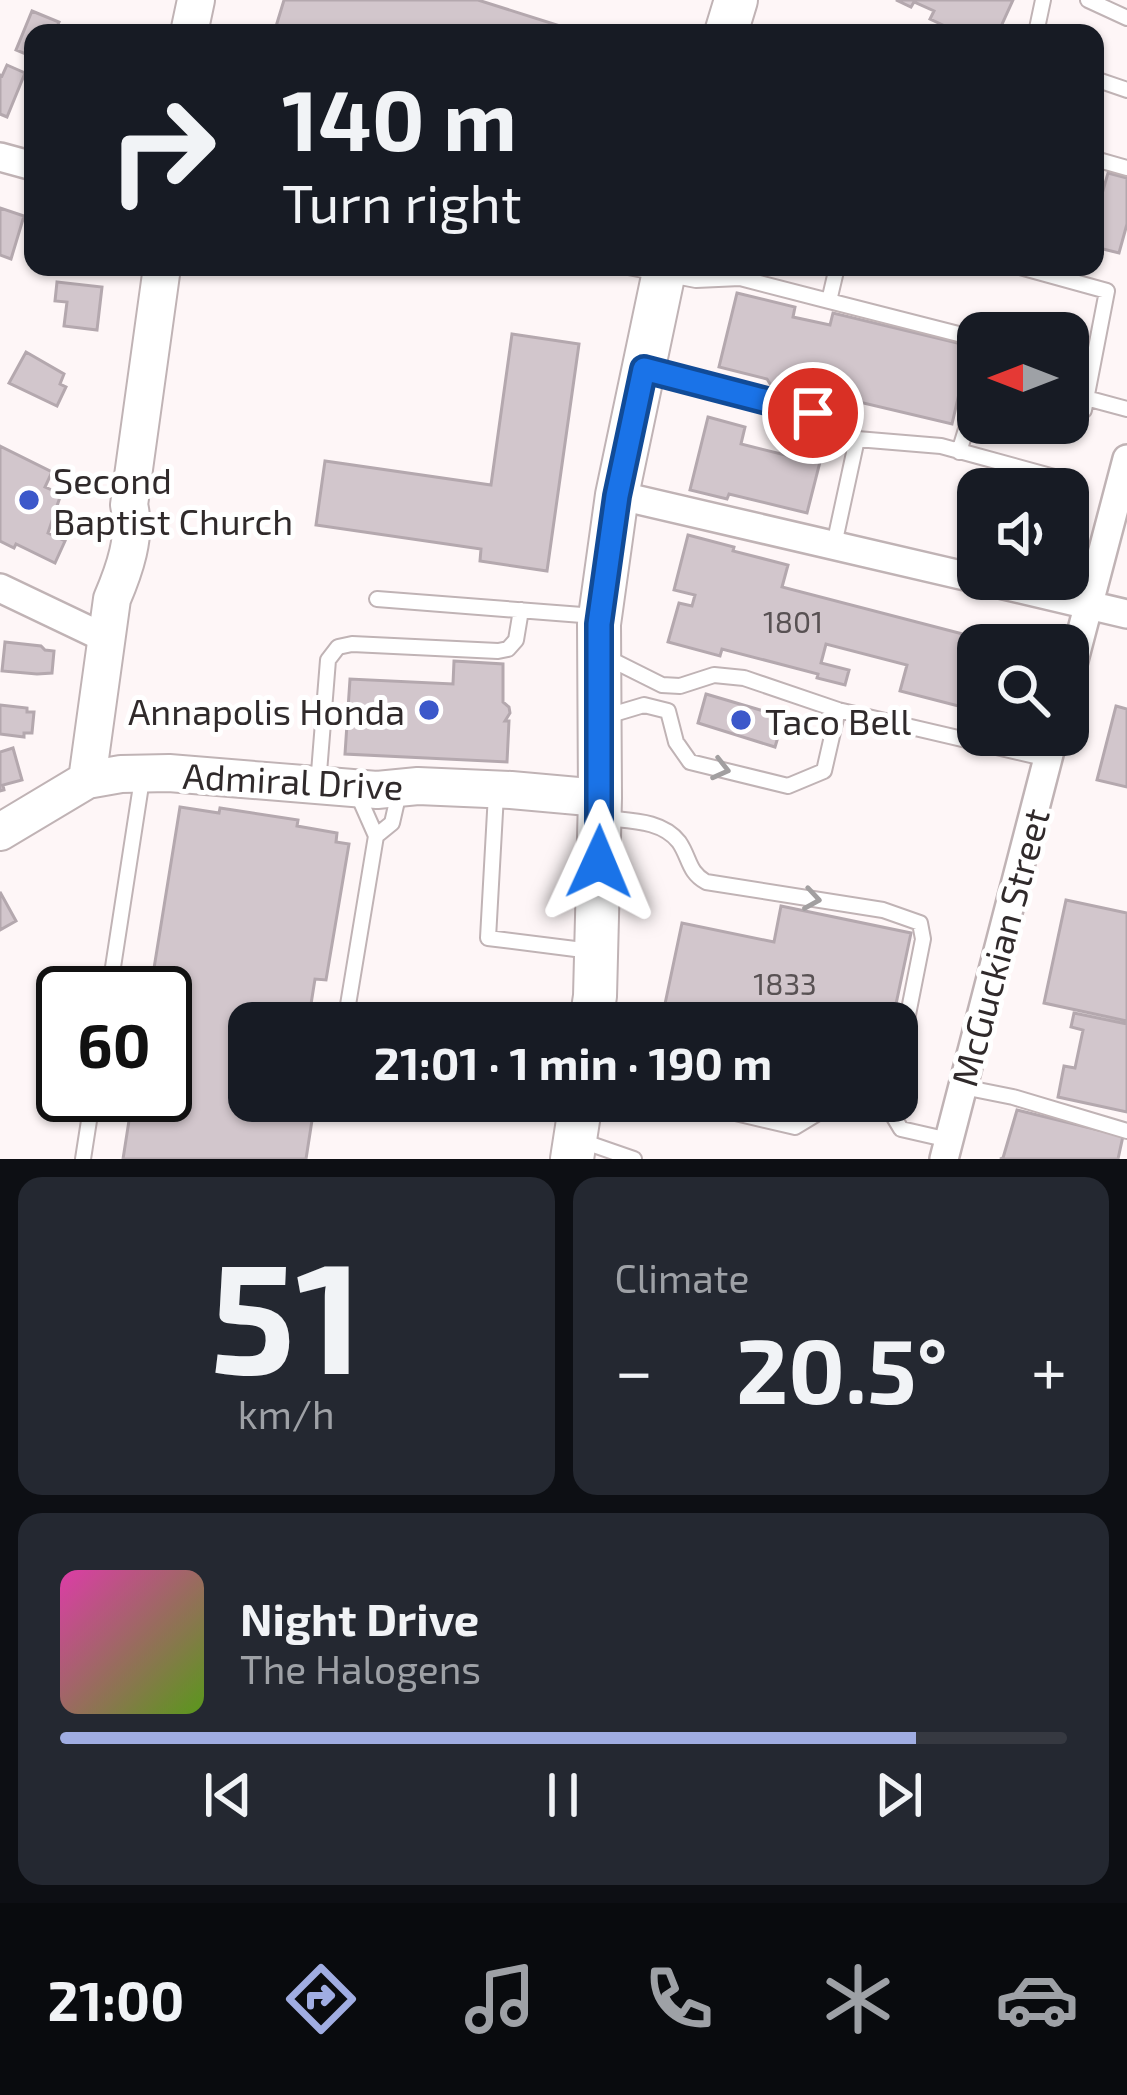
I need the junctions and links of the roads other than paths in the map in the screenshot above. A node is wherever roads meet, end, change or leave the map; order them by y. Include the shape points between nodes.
1 (1088, 0) edge
2 (1127, 18) edge
3 (161, 276) edge
4 (651, 276) edge
5 (680, 276) edge
6 (835, 276) edge
7 (1053, 276) edge
8 (829, 301) junction
9 (957, 334) edge
10 (1089, 367) edge
11 (1092, 368) junction
12 (644, 369) junction
13 (1089, 383) edge
14 (1089, 399) edge
15 (1127, 410) edge
16 (857, 439) junction
17 (961, 444) edge
18 (959, 452) junction
19 (1127, 459) edge
20 (1020, 468) edge
21 (617, 496) junction
22 (834, 545) junction
23 (957, 574) edge
24 (0, 588) edge
25 (377, 599) dead end
26 (1067, 600) edge
27 (1088, 605) junction
28 (521, 610) junction
29 (1127, 614) edge
30 (1083, 624) edge
31 (600, 635) junction
32 (107, 639) junction
33 (677, 686) junction
34 (838, 710) junction
35 (668, 711) junction
36 (600, 719) junction
37 (957, 731) edge
38 (1049, 756) edge
39 (143, 773) junction
40 (87, 780) junction
41 (318, 785) junction
42 (401, 787) junction
43 (356, 788) junction
44 (496, 790) junction
45 (600, 808) junction
46 (0, 832) edge
47 (376, 836) junction
48 (596, 952) junction
49 (113, 966) edge
50 (348, 1002) edge
51 (593, 1002) edge
52 (910, 1002) edge
53 (963, 1087) junction
54 (89, 1122) edge
55 (775, 1122) edge
56 (805, 1122) edge
57 (898, 1122) edge
58 (1127, 1130) edge
59 (576, 1133) edge
60 (947, 1150) edge
61 (83, 1159) edge
62 (634, 1159) edge

1 - 2 lane
3 - 32 street via 124,574
4 - 12 main road
5 - 8 lane via 740,278
6 - 8 lane
7 - 11 lane via 1107,291
8 - 9 lane
10 - 11 lane
11 - 13 lane
12 - 16 lane via 813,413
12 - 21 main road
14 - 15 lane
16 - 18 lane
16 - 22 lane
17 - 18 lane
18 - 20 lane
19 - 27 street
21 - 22 street
21 - 31 main road
22 - 23 street
24 - 32 street
25 - 28 lane
26 - 27 street
27 - 29 street
27 - 30 street
28 - 31 lane
28 - 41 lane via 508,649 338,647 328,660
31 - 33 lane via 662,685
31 - 36 main road
32 - 40 street
33 - 34 lane via 714,675 744,678
33 - 35 lane
35 -> 34 lane via 691,761 788,786 824,771
34 - 37 lane
35 - 36 lane via 644,705
36 - 45 main road
38 - 53 street, McGuckian Street
39 - 40 street, Admiral Drive
39 - 41 street, Admiral Drive
39 - 49 lane
40 - 46 street, Admiral Drive
41 - 43 street, Admiral Drive
42 - 43 street, Admiral Drive
42 - 44 street, Admiral Drive
42 - 47 lane via 392,823
43 - 47 lane
44 - 45 street, Admiral Drive
44 - 48 lane via 488,938
45 - 48 main road
45 -> 52 lane via 657,825 678,840 693,875 706,882 920,923
47 - 50 lane
48 - 51 main road
53 - 58 lane
53 - 60 street, McGuckian Street
54 - 61 lane
55 - 56 lane
57 - 60 lane
59 - 62 lane

